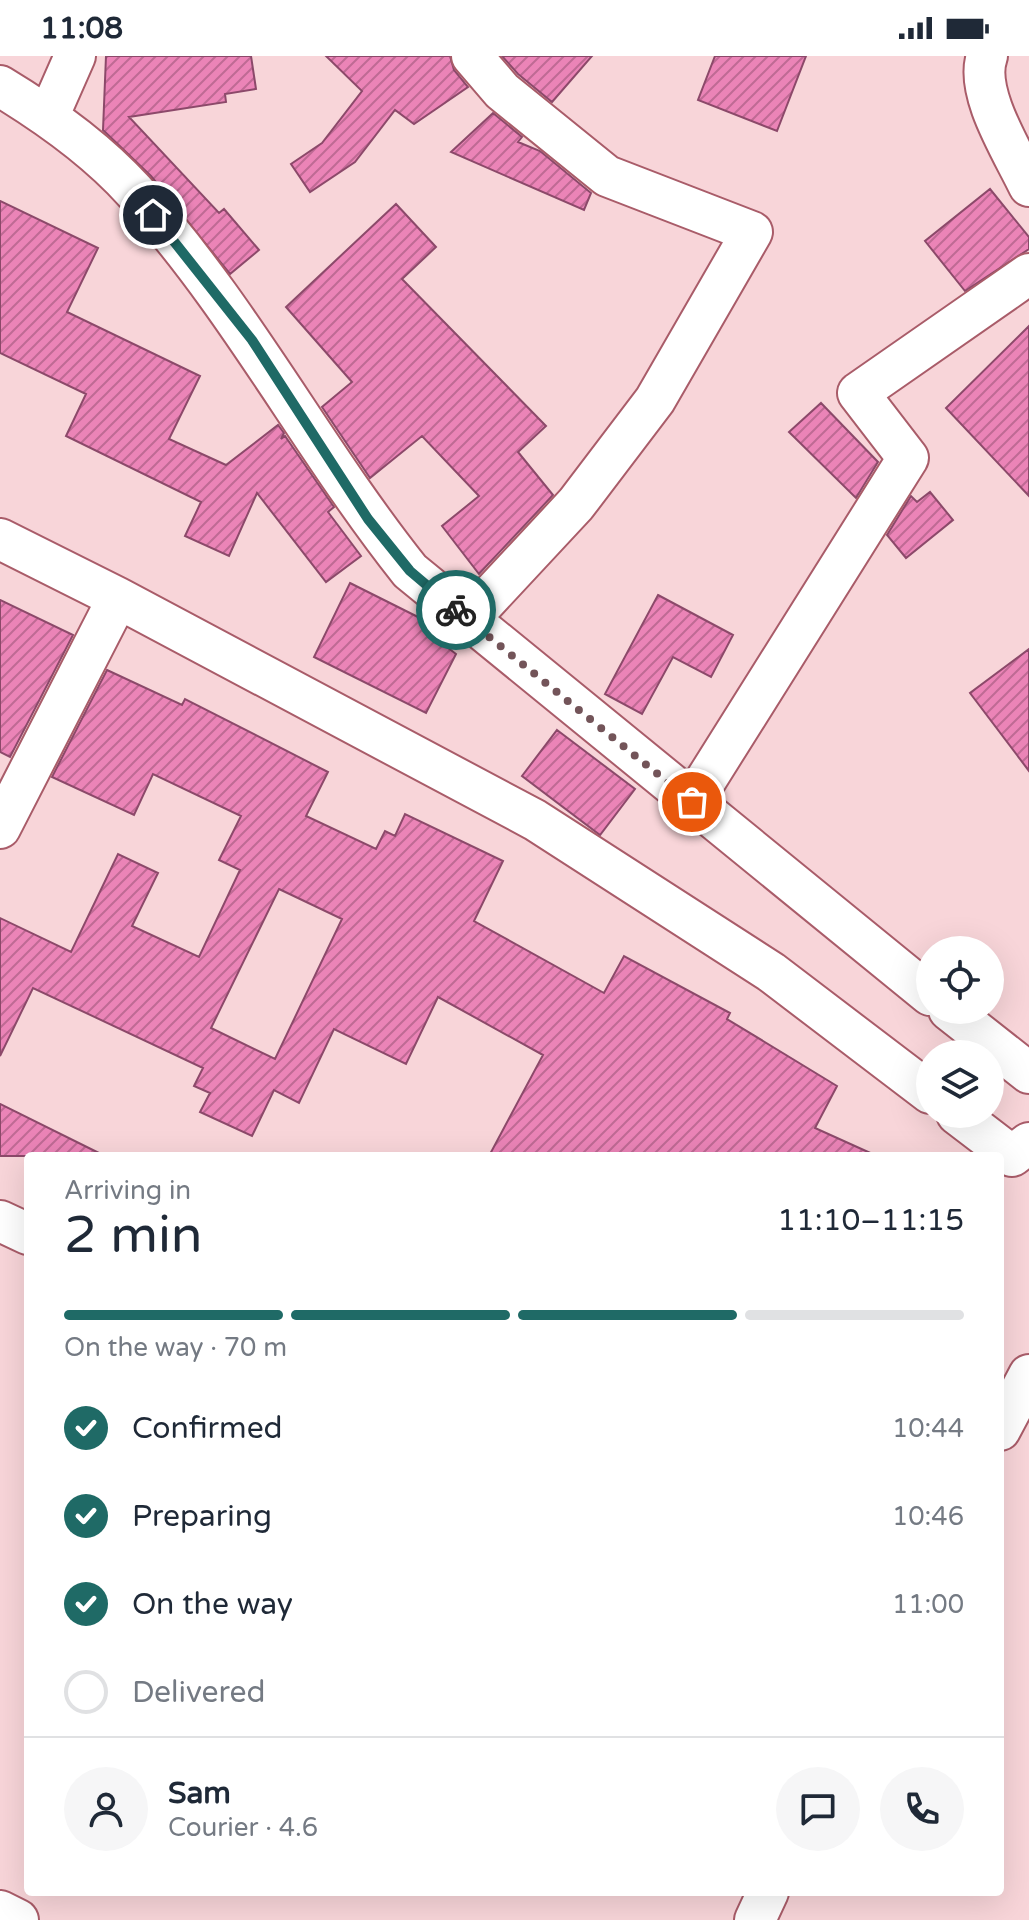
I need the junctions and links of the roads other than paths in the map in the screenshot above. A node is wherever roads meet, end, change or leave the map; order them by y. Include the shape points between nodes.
1 (75, 56) edge
2 (472, 56) edge
3 (987, 56) edge
4 (0, 86) edge
5 (49, 115) junction
6 (1029, 186) edge
7 (1029, 274) edge
8 (0, 539) edge
9 (118, 598) junction
10 (468, 620) junction
11 (692, 802) junction
12 (0, 828) edge
13 (916, 984) edge
14 (972, 1024) edge
15 (1021, 1053) edge
16 (916, 1082) edge
17 (975, 1128) edge
18 (1029, 1143) edge
19 (0, 1221) edge
20 (24, 1232) edge
21 (1029, 1375) edge
22 (1004, 1422) edge
23 (766, 1896) edge
24 (0, 1911) edge
25 (18, 1920) edge
26 (755, 1920) edge

1 - 5 street
2 - 10 street via 502,91 607,176 752,232 655,400 576,504
3 - 6 street via 982,69 986,96
4 - 5 street
5 - 10 street via 133,190 252,340 368,519 410,571
7 - 11 street via 858,393 908,458
8 - 9 street
9 - 12 street
9 - 16 street via 535,820 771,972
10 - 11 street
11 - 13 street
14 - 15 street
17 - 18 street via 1012,1156
19 - 20 street
21 - 22 street
23 - 26 street
24 - 25 street

